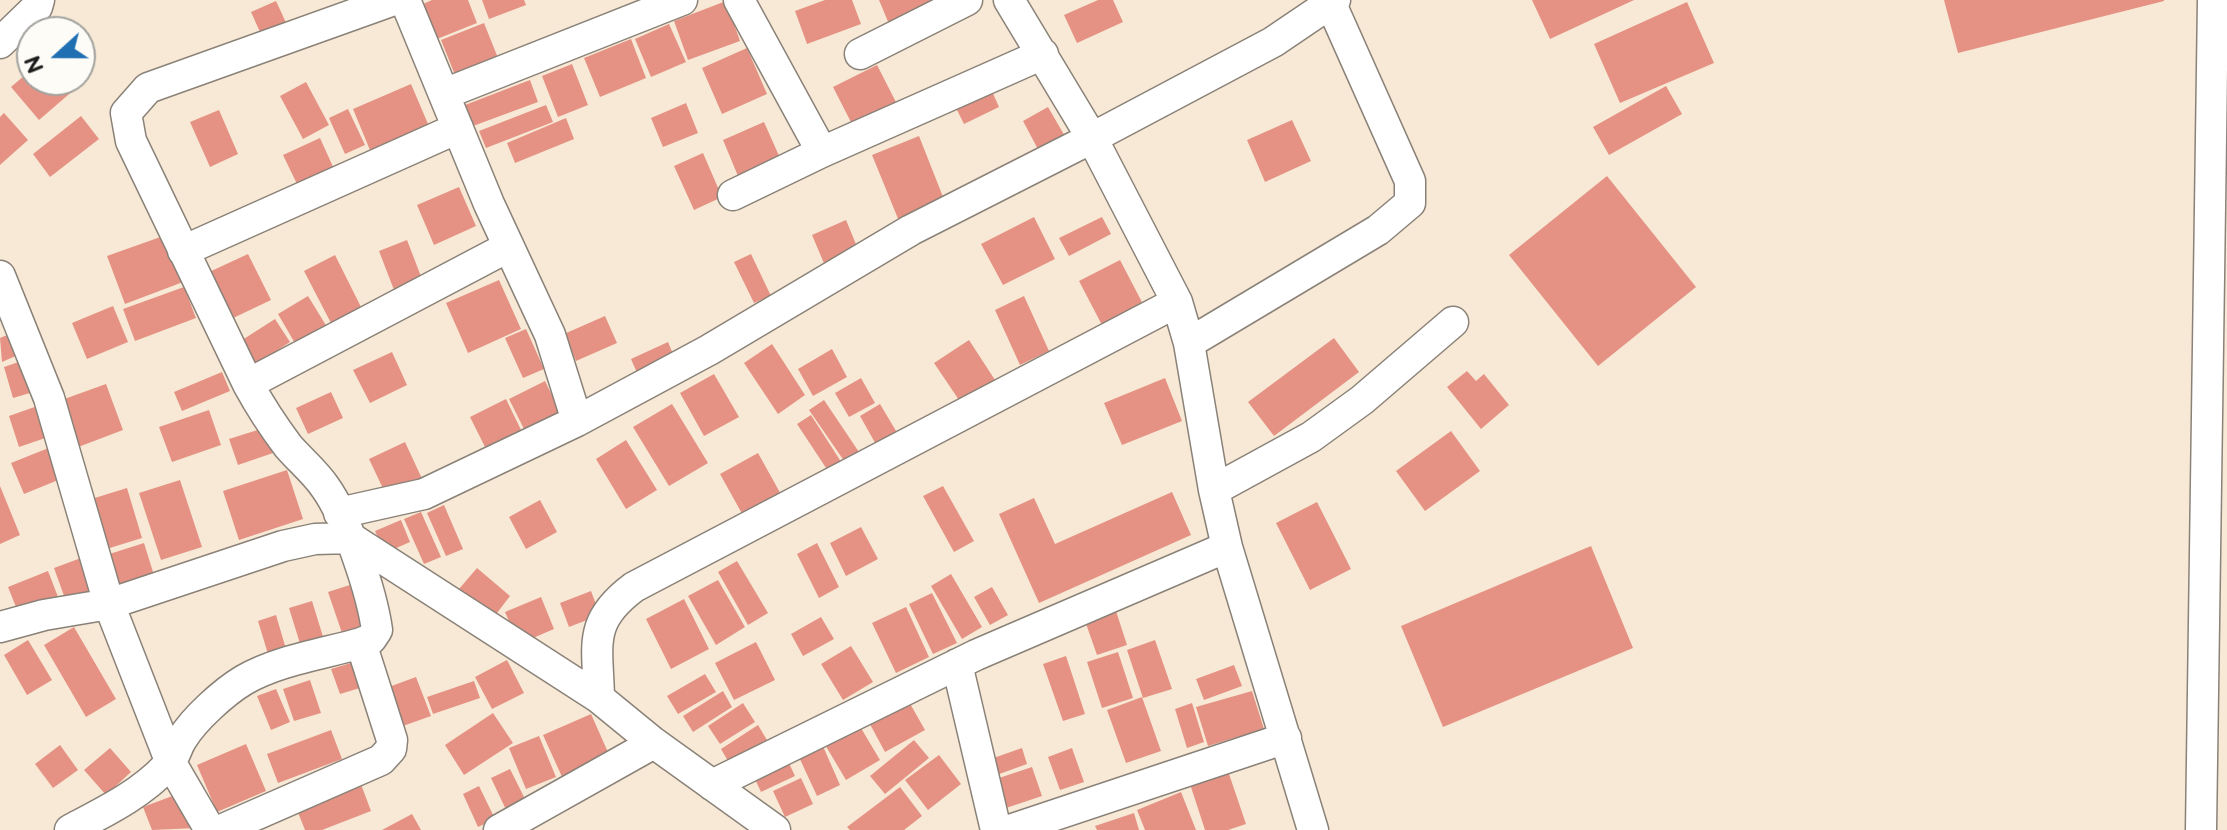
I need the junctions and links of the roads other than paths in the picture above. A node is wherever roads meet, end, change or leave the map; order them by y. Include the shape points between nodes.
1 (39, 0) edge
2 (394, 0) edge
3 (405, 0) edge
4 (682, 0) edge
5 (739, 0) edge
6 (967, 0) edge
7 (1009, 0) edge
8 (2213, 0) edge
9 (1333, 2) edge
10 (0, 43) edge
11 (860, 54) dead end
12 (1043, 54) junction
13 (444, 94) junction
14 (458, 128) junction
15 (1092, 138) junction
16 (822, 152) junction
17 (733, 195) dead end
18 (508, 247) junction
19 (183, 251) junction
20 (0, 276) edge
21 (1177, 302) junction
22 (1453, 322) dead end
23 (1189, 343) junction
24 (248, 384) junction
25 (577, 421) junction
26 (1214, 490) junction
27 (345, 525) junction
28 (1227, 547) junction
29 (109, 604) junction
30 (0, 627) edge
31 (361, 643) junction
32 (957, 664) junction
33 (599, 698) junction
34 (1286, 738) junction
35 (654, 743) junction
36 (171, 763) junction
37 (712, 785) junction
38 (540, 820) edge
39 (70, 830) edge
40 (210, 830) edge
41 (221, 830) edge
42 (499, 830) edge
43 (775, 830) edge
44 (996, 830) edge
45 (1010, 830) edge
46 (1313, 830) edge
47 (2201, 830) edge

1 - 10 street
2 - 19 street via 148,88 135,101 126,113 131,141
3 - 13 street
4 - 13 street
5 - 16 street
6 - 11 street
7 - 12 street
8 - 47 street
9 - 15 street via 1273,42
9 - 23 street via 1410,181 1410,203 1378,230
12 - 15 street
12 - 16 street
13 - 14 street
14 - 18 street
14 - 19 street
15 - 21 street
15 - 25 street via 911,230
16 - 17 street
18 - 24 street
18 - 25 street via 550,335
19 - 24 street
20 - 29 street via 49,398
21 - 23 street
21 - 33 street via 634,587 603,616 598,633
22 - 26 street via 1311,437
23 - 26 street
24 - 27 street via 265,415 325,487
25 - 27 street via 424,494
26 - 28 street
27 - 29 street
27 - 31 street via 377,630
27 - 33 street
28 - 32 street
28 - 34 street
29 - 30 street
29 - 36 street
31 - 36 street via 245,680 222,696 182,739
31 - 41 street via 391,749 381,760
32 - 37 street
32 - 44 street
33 - 35 street
34 - 45 street
34 - 46 street
35 - 37 street
35 - 38 street
36 - 39 street via 142,789
36 - 40 street
37 - 43 street
38 - 42 street

